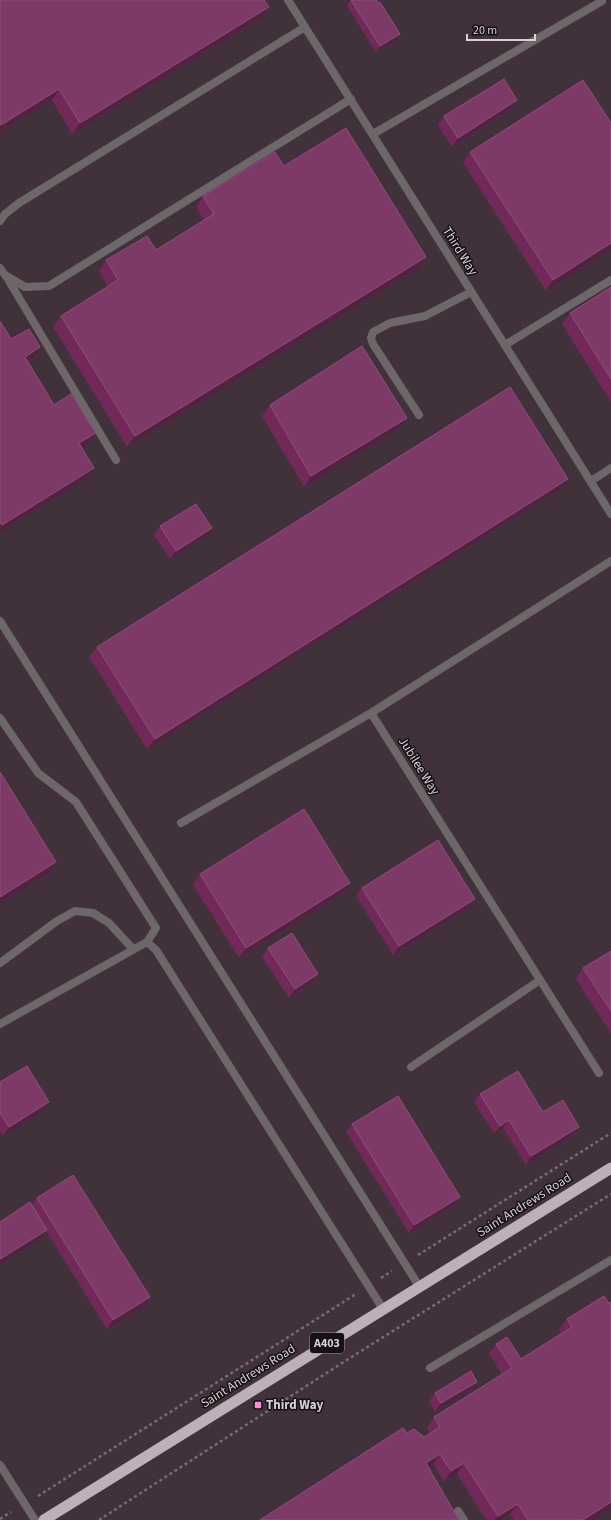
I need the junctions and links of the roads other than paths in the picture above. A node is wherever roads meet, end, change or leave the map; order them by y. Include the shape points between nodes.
1 (288, 0) edge
2 (602, 2) dead end
3 (305, 27) junction
4 (351, 99) junction
5 (373, 134) junction
6 (0, 221) edge
7 (3, 272) edge
8 (611, 280) edge
9 (471, 292) junction
10 (505, 345) junction
11 (419, 415) dead end
12 (116, 460) dead end
13 (611, 468) edge
14 (591, 481) junction
15 (611, 514) edge
16 (611, 562) edge
17 (0, 621) edge
18 (371, 712) junction
19 (0, 718) edge
20 (181, 823) dead end
21 (147, 942) junction
22 (133, 949) junction
23 (0, 962) edge
24 (540, 980) junction
25 (0, 1024) edge
26 (411, 1067) dead end
27 (599, 1073) dead end
28 (611, 1168) edge
29 (611, 1260) edge
30 (419, 1286) junction
31 (383, 1309) junction
32 (430, 1368) dead end
33 (0, 1465) edge
34 (458, 1511) dead end
35 (36, 1520) edge
36 (44, 1520) edge
37 (464, 1520) edge

1 - 3 street, Third Way
2 - 5 street
3 - 4 street, Third Way
3 - 6 street via 19,203
4 - 5 street, Third Way
4 - 7 street via 49,286 25,287
5 - 9 street, Third Way
7 - 12 street
8 - 10 street
9 - 10 street, Third Way
9 - 11 street via 425,316 390,323 373,332 371,338 374,344
10 - 14 street, Third Way
13 - 14 street
14 - 15 street, Third Way
16 - 18 street
17 - 30 street
18 - 20 street
18 - 24 street, Jubilee Way
19 - 21 street via 38,773 76,802 156,928
21 - 22 street
21 - 31 street via 156,950
22 - 23 street via 109,924 93,913 75,911
22 - 25 street
24 - 26 street
24 - 27 street, Jubilee Way
28 - 30 highway, Saint Andrews Road / A403
29 - 32 street
30 - 31 highway, Saint Andrews Road / A403
31 - 36 highway, Saint Andrews Road / A403
33 - 35 street
34 - 37 street

